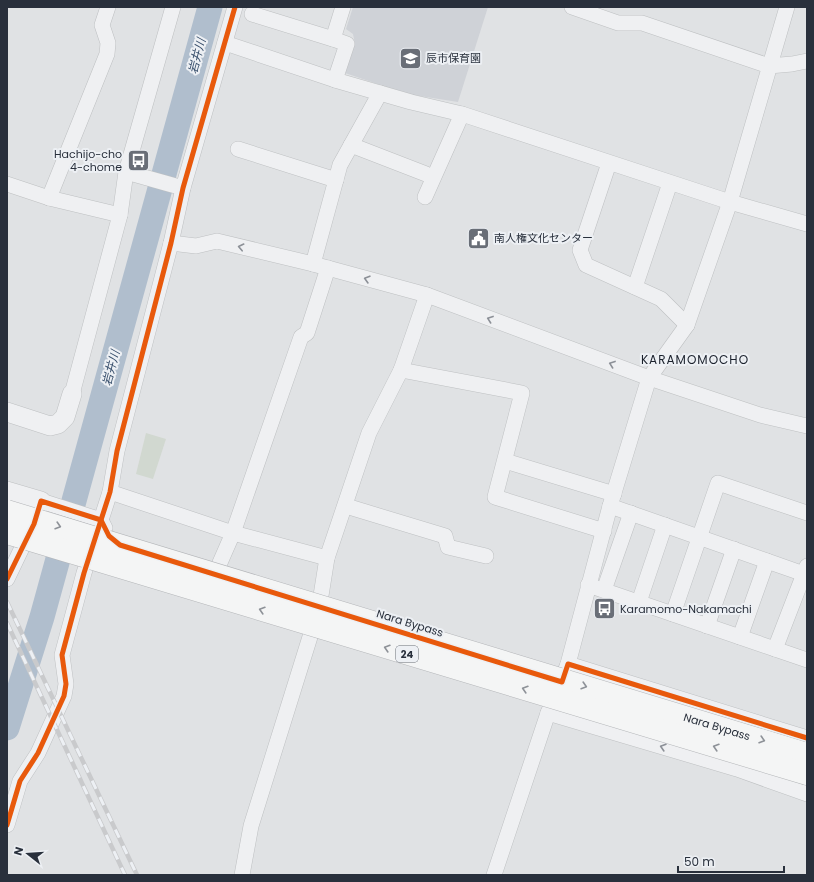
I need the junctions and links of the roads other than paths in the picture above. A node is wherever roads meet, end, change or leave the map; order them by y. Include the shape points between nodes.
1 (108, 7) edge
2 (173, 7) edge
3 (234, 7) edge
4 (343, 7) edge
5 (572, 7) edge
6 (787, 7) edge
7 (252, 14) dead end
8 (333, 39) junction
9 (225, 42) junction
10 (807, 61) edge
11 (769, 66) junction
12 (335, 80) junction
13 (380, 93) junction
14 (462, 114) junction
15 (351, 144) junction
16 (238, 148) dead end
17 (609, 163) junction
18 (130, 174) junction
19 (426, 174) dead end
20 (336, 180) junction
21 (670, 182) junction
22 (7, 184) edge
23 (180, 187) junction
24 (425, 197) dead end
25 (49, 198) junction
26 (730, 202) junction
27 (120, 216) junction
28 (807, 224) edge
29 (171, 243) junction
30 (313, 264) junction
31 (328, 268) junction
32 (635, 287) junction
33 (427, 295) junction
34 (687, 325) junction
35 (401, 370) junction
36 (649, 378) junction
37 (72, 394) joint
38 (7, 412) edge
39 (807, 426) edge
40 (505, 461) junction
41 (7, 491) edge
42 (110, 492) junction
43 (612, 500) junction
44 (45, 503) junction
45 (346, 506) junction
46 (7, 511) edge
47 (632, 513) junction
48 (807, 513) edge
49 (97, 519) junction
50 (666, 525) junction
51 (604, 530) junction
52 (7, 533) edge
53 (233, 533) junction
54 (699, 537) junction
55 (734, 549) junction
56 (486, 556) dead end
57 (327, 558) junction
58 (767, 561) junction
59 (805, 570) edge
60 (215, 574) junction
61 (7, 579) edge
62 (588, 585) junction
63 (604, 590) junction
64 (638, 602) junction
65 (319, 608) junction
66 (673, 614) junction
67 (707, 626) junction
68 (740, 637) junction
69 (775, 649) junction
70 (807, 660) edge
71 (568, 664) junction
72 (562, 682) junction
73 (548, 713) junction
74 (807, 738) edge
75 (807, 754) edge
76 (807, 774) edge
77 (807, 794) edge
78 (7, 825) edge
79 (242, 875) edge
80 (494, 875) edge

1 - 25 street via 102,25 108,43 107,54
2 - 18 street
3 - 9 street
4 - 8 street
5 - 11 street via 618,23 642,23
6 - 11 street
7 - 8 street
8 - 12 street via 347,44
9 - 12 street
9 - 23 street
10 - 11 street
11 - 26 street
12 - 13 street
13 - 14 street
13 - 15 street
14 - 17 street
14 - 24 street
15 - 19 street
15 - 20 street via 340,165
16 - 20 street
17 - 21 street
17 - 32 street via 580,250 586,265
18 - 23 street
18 - 27 street
20 - 30 street
21 - 26 street
21 - 32 street
22 - 25 street
23 - 29 street
25 - 27 street
26 - 28 street
26 - 34 street
27 - 37 street
30 -> 29 street via 216,241 196,246
29 - 42 street via 117,451
30 - 31 street
33 -> 31 street
31 - 53 street via 307,333 302,337
32 - 34 street via 661,299
33 - 35 street
36 -> 33 street
34 - 36 street
35 - 40 street via 522,393
35 - 45 street via 369,433
36 - 39 street via 760,415
36 - 43 street
37 - 38 street via 65,417 58,424 50,426
40 - 43 street
40 - 51 street via 495,497
41 - 44 street
42 - 49 street
42 - 53 street
43 - 47 street
43 - 51 street
44 - 49 street
44 - 61 street
45 - 56 street via 445,536 448,547
45 - 57 street
46 -> 75 highway, Nara Bypass / 24, bridge
47 - 50 street
47 - 63 street
48 - 54 street via 718,482
49 - 60 street via 120,545
49 - 78 street via 62,655 66,684 64,696 38,753 20,781
50 - 54 street
50 - 64 street
51 - 62 street
76 -> 52 highway, Nara Bypass / 24, bridge
53 - 57 street
53 - 60 street
54 - 55 street
54 - 66 street
55 - 58 street
55 - 67 street
57 - 65 street
58 - 59 street
58 - 68 street
59 - 69 street
60 - 65 street
62 - 63 street
62 - 71 street
63 - 64 street
64 - 66 street
65 - 72 street
65 - 79 street via 251,826
66 - 67 street
67 - 68 street
68 - 69 street
69 - 70 street
71 - 72 street
71 - 74 street
72 - 73 street
77 -> 73 street via 737,770
73 - 80 street

